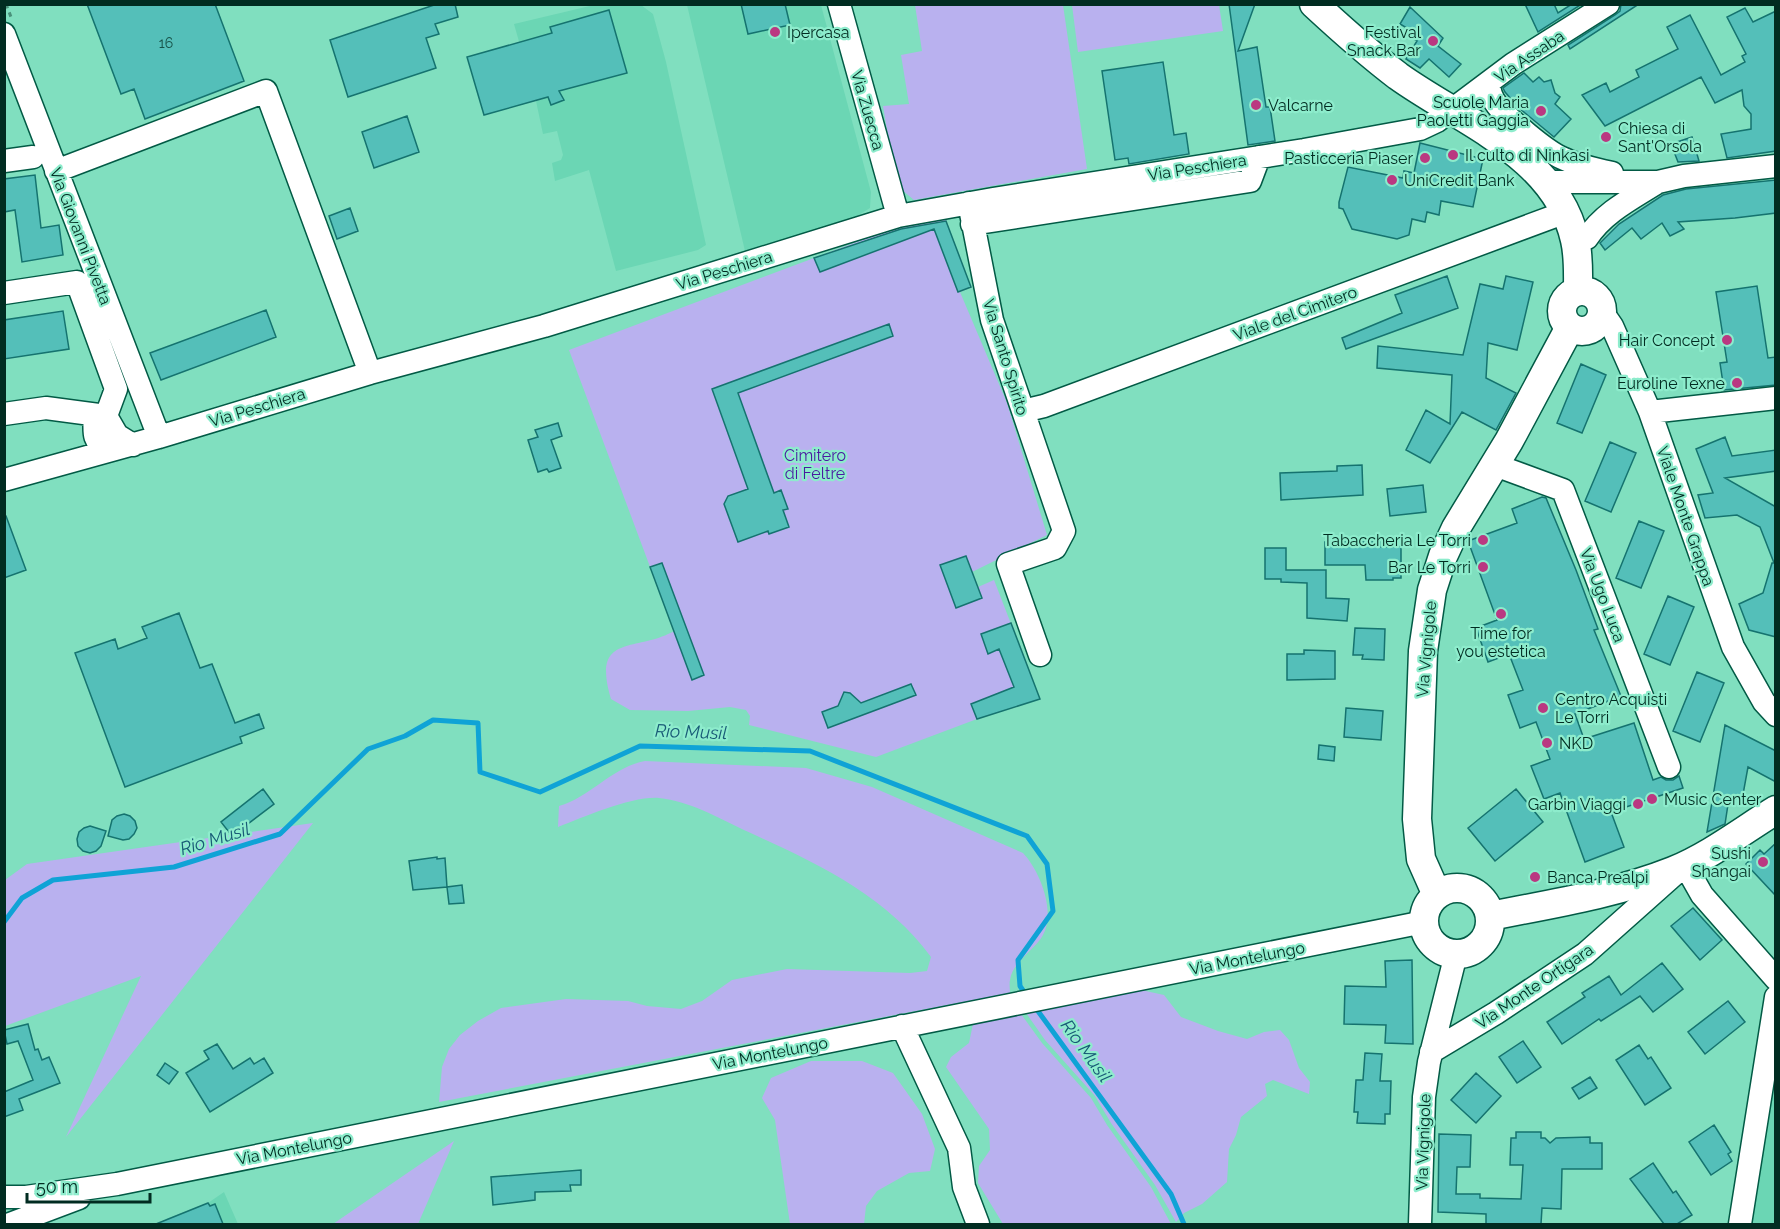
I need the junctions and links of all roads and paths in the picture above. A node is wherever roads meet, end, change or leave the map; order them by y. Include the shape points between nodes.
1 (839, 4) edge
2 (1314, 4) edge
3 (1608, 4) edge
4 (5, 36) edge
5 (1489, 83) junction
6 (1451, 110) junction
7 (33, 157) dead end
8 (4, 161) edge
9 (1776, 166) edge
10 (56, 171) junction
11 (1546, 182) junction
12 (1658, 182) junction
13 (1566, 212) junction
14 (970, 213) junction
15 (898, 216) junction
16 (1587, 238) junction
17 (4, 293) edge
18 (1590, 298) junction
19 (370, 373) junction
20 (1776, 398) edge
21 (1023, 411) junction
22 (1650, 412) junction
23 (4, 414) edge
24 (100, 415) junction
25 (159, 438) junction
26 (133, 445) junction
27 (108, 451) junction
28 (1495, 465) junction
29 (4, 480) edge
30 (1040, 655) dead end
31 (1776, 715) edge
32 (1669, 767) dead end
33 (1776, 810) edge
34 (1685, 865) junction
35 (1439, 893) junction
36 (1490, 916) junction
37 (1424, 922) junction
38 (1456, 954) junction
39 (1776, 979) edge
40 (1776, 997) edge
41 (902, 1026) junction
42 (1431, 1052) junction
43 (117, 1184) junction
44 (4, 1197) edge
45 (10, 1224) edge
46 (978, 1224) edge
47 (1420, 1224) edge
48 (1740, 1224) edge

1 - 15 street, Via Zuecca
2 - 6 main road via 1399,76
3 - 5 street, Via Assaba
4 - 10 street, Via Giovanni Pivetta
5 - 6 street, Via Assaba
5 - 12 street via 1496,104 1560,158
6 - 11 main road via 1525,160
6 - 14 street, Via Peschiera via 1420,129
7 - 8 street
9 - 12 street
10 - 19 street via 266,91
10 - 25 street, Via Giovanni Pivetta
11 - 12 street
11 - 13 main road
12 - 16 street via 1608,214
13 - 16 main road
13 - 18 main road
13 - 21 street, Viale del Cimitero
14 - 15 street, Via Peschiera
14 - 21 street, Via Santo Spirito via 992,320
15 - 19 street, Via Peschiera via 544,326
16 - 18 main road
17 - 24 street via 77,282 116,389
18 - 22 street, Viale Monte Grappa via 1612,326
18 - 28 main road, Via Vignigole via 1567,297 1562,316 1570,327
19 - 25 street, Via Peschiera
20 - 22 street
21 - 30 street, Via Santo Spirito via 1064,531 1055,548 1008,564
22 - 31 street, Viale Monte Grappa via 1733,647 1764,702
23 - 24 street via 46,408
24 - 26 street via 117,435
24 - 27 street via 94,433 98,444
25 - 26 street, Via Peschiera
26 - 27 street, Via Peschiera
27 - 29 street, Via Peschiera
28 - 32 street, Via Ugo Luca via 1563,490
28 - 35 main road, Via Vignigole via 1443,555 1427,615 1417,819 1421,859
33 - 34 main road
34 - 36 main road via 1594,896
34 - 39 street via 1702,895
34 - 42 street, Via Monte Ortigara via 1585,954
35 - 36 main road via 1449,888 1471,891 1480,897
35 - 37 main road via 1428,905
36 - 38 main road via 1482,943
37 - 38 main road via 1425,932 1437,948
37 - 41 street, Via Montelungo
38 - 42 street, Via Vignigole
40 - 48 street
41 - 43 street, Via Montelungo
41 - 46 street via 959,1148 963,1187
42 - 47 street, Via Vignigole via 1424,1097
43 - 44 street, Via Montelungo
43 - 45 street, Via Montelungo

